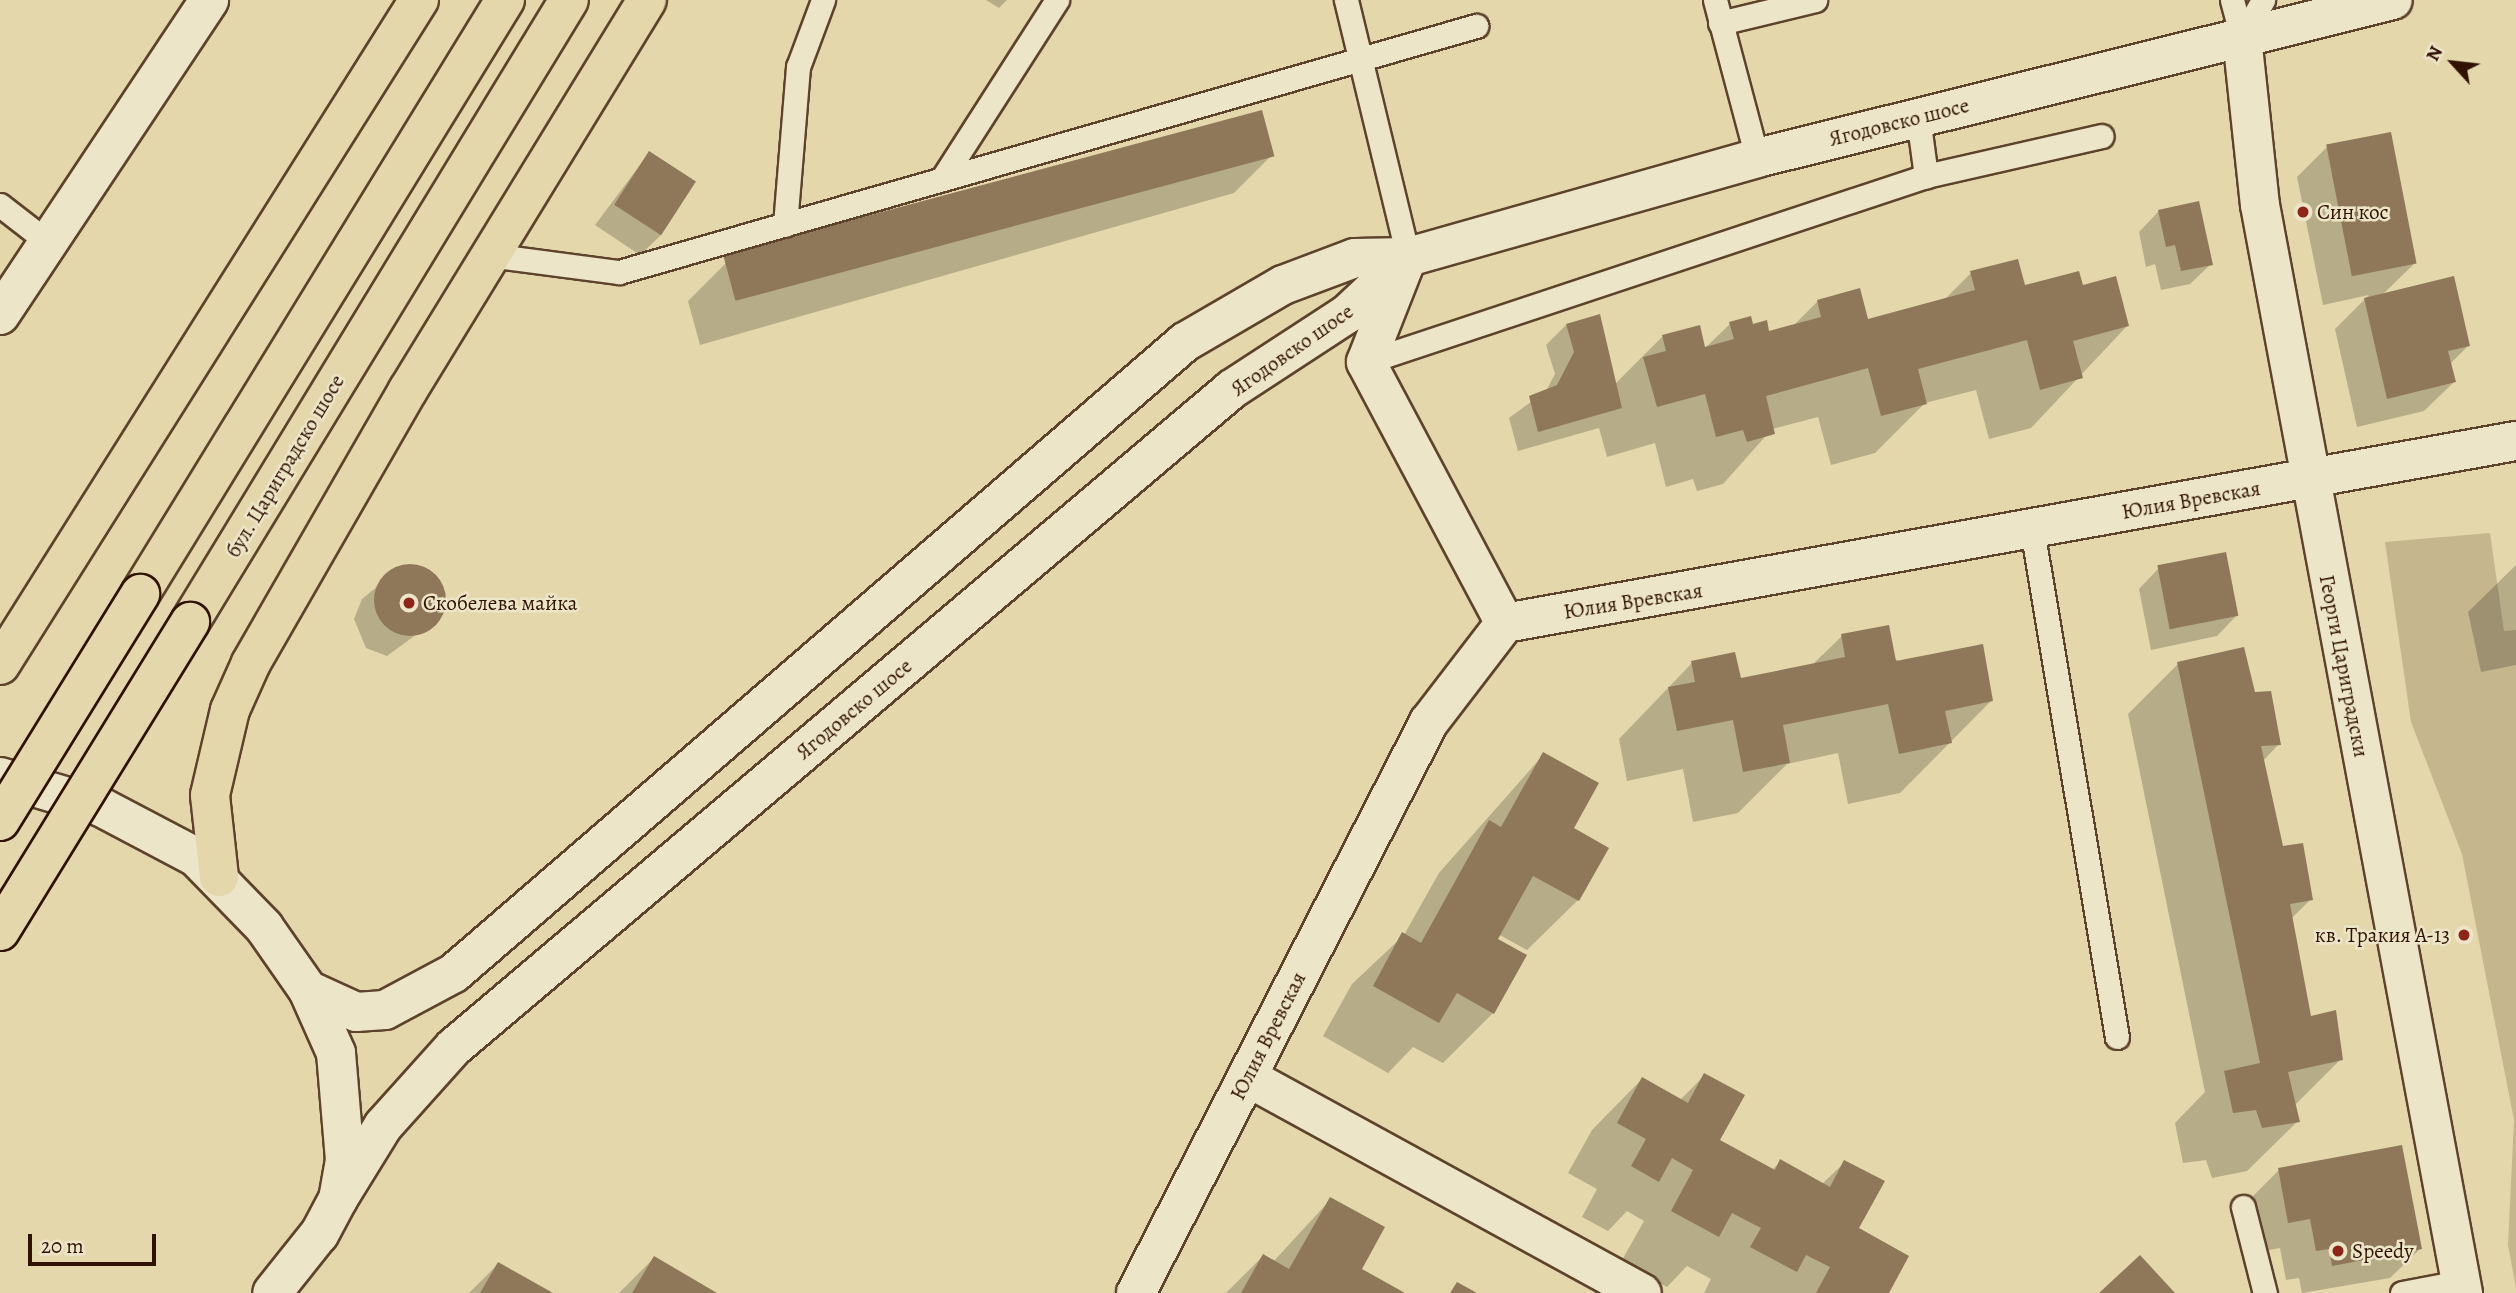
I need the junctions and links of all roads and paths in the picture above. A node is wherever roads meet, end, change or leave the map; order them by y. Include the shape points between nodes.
1 (209, 0) edge
2 (419, 0) edge
3 (505, 0) edge
4 (569, 0) edge
5 (647, 0) edge
6 (823, 0) edge
7 (1057, 0) edge
8 (1346, 0) edge
9 (1714, 0) edge
10 (1815, 0) edge
11 (2232, 0) edge
12 (2263, 0) edge
13 (2393, 0) edge
14 (1720, 23) junction
15 (1476, 26) dead end
16 (2242, 37) junction
17 (1364, 58) junction
18 (1918, 117) junction
19 (2102, 136) dead end
20 (1757, 158) junction
21 (1926, 176) junction
22 (943, 179) junction
23 (0, 205) edge
24 (785, 225) junction
25 (49, 243) junction
26 (489, 255) junction
27 (1408, 257) junction
28 (0, 316) edge
29 (1366, 362) junction
30 (2516, 441) edge
31 (2308, 478) junction
32 (2032, 529) junction
33 (1505, 622) junction
34 (0, 665) edge
35 (0, 778) edge
36 (0, 821) edge
37 (219, 877) junction
38 (0, 931) edge
39 (308, 990) junction
40 (2117, 1038) dead end
41 (1247, 1077) junction
42 (338, 1199) junction
43 (2243, 1207) dead end
44 (1599, 1283) edge
45 (2461, 1287) edge
46 (272, 1293) edge
47 (1136, 1293) edge
48 (1642, 1293) edge
49 (2265, 1293) edge
50 (2402, 1293) edge

1 - 25 street
2 - 34 main road
3 - 36 main road, bridge
4 - 38 main road, бул. Цариградско шосе, bridge
5 - 26 main road
6 - 24 lane via 798,67
7 - 22 lane
8 - 17 lane
9 - 14 lane
10 - 14 lane
11 - 16 lane
12 - 16 lane
13 - 16 street, Ягодовско шосе
14 - 20 lane
15 - 17 lane
16 - 18 street, Ягодовско шосе
16 - 31 street, Георги Цариградски via 2260,205
17 - 22 lane
17 - 27 lane
18 - 20 street, Ягодовско шосе
18 - 21 lane
19 - 21 lane
20 - 27 street, Ягодовско шосе
21 - 29 lane
22 - 24 lane
23 - 25 lane
24 - 26 lane via 618,272
25 - 28 street
26 - 37 main road via 230,710 210,795
27 - 29 street
27 - 39 street, Ягодовско шосе via 1355,258 1318,270 1249,301 1185,342 418,997 385,1010 356,1012
27 - 42 street, Ягодовско шосе via 1347,314 1232,389 454,1047 383,1126
29 - 33 street
30 - 31 street, Юлия Вревская
31 - 32 street, Юлия Вревская
31 - 45 street, Георги Цариградски
32 - 33 street, Юлия Вревская
32 - 40 lane
33 - 41 street, Юлия Вревская via 1429,722
35 - 37 street via 132,820
37 - 39 street
39 - 42 street via 336,1053 343,1088 345,1160
41 - 44 street
41 - 47 street, Юлия Вревская
42 - 46 street, Ягодовско шосе
43 - 49 lane
44 - 48 street
45 - 50 lane

